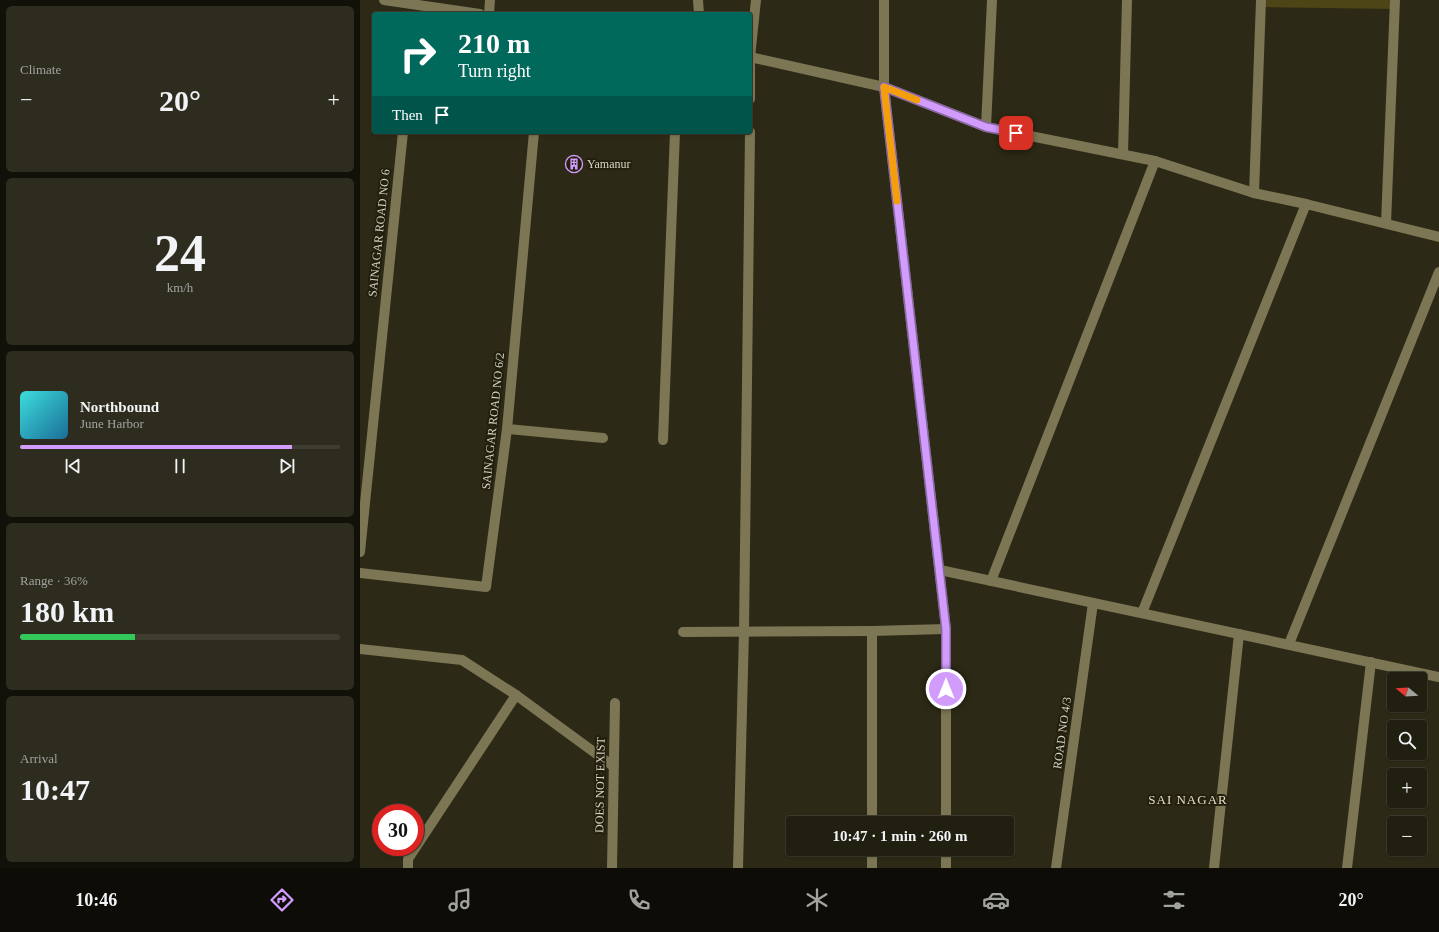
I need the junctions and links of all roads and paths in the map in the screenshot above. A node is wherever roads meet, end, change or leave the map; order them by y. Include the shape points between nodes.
1 (384, 0) edge
2 (490, 0) edge
3 (698, 0) edge
4 (756, 0) edge
5 (884, 0) edge
6 (992, 0) edge
7 (1127, 0) edge
8 (1261, 0) edge
9 (1395, 0) edge
10 (396, 1) edge
11 (417, 9) edge
12 (455, 12) edge
13 (489, 12) edge
14 (699, 12) edge
15 (752, 38) edge
16 (752, 57) edge
17 (884, 87) junction
18 (986, 127) junction
19 (403, 134) edge
20 (534, 134) edge
21 (675, 134) edge
22 (750, 134) edge
23 (1123, 154) junction
24 (1155, 162) junction
25 (1254, 193) junction
26 (1306, 204) junction
27 (1386, 223) junction
28 (1439, 237) edge
29 (1439, 272) edge
30 (507, 428) junction
31 (603, 438) dead end
32 (663, 440) dead end
33 (360, 552) edge
34 (940, 570) junction
35 (360, 573) edge
36 (991, 581) junction
37 (1093, 603) junction
38 (1142, 613) junction
39 (946, 629) junction
40 (744, 631) junction
41 (683, 632) dead end
42 (872, 632) junction
43 (1239, 634) junction
44 (1289, 644) junction
45 (360, 649) edge
46 (1371, 662) junction
47 (1439, 677) edge
48 (516, 695) junction
49 (614, 703) dead end
50 (613, 766) junction
51 (872, 816) edge
52 (946, 816) edge
53 (872, 856) edge
54 (946, 856) edge
55 (408, 868) edge
56 (612, 868) edge
57 (738, 868) edge
58 (872, 868) edge
59 (946, 868) edge
60 (1056, 868) edge
61 (1214, 868) edge
62 (1347, 868) edge

1 - 10 street
2 - 13 street
3 - 14 street
4 - 15 street
5 - 17 street
6 - 18 street
7 - 23 street
8 - 25 street
9 - 27 street
10 - 11 street
11 - 12 street
16 - 17 street
17 - 18 street
17 - 34 street
18 - 23 street
19 - 33 street, SAINAGAR ROAD NO 6
20 - 30 street, SAINAGAR ROAD NO 6/2
21 - 32 street
22 - 40 street
23 - 24 street
24 - 25 street
24 - 36 street
25 - 26 street
26 - 27 street
26 - 38 street
27 - 28 street
29 - 44 street
30 - 31 street
30 - 35 street, SAINAGAR ROAD NO 6/2 via 486,587
34 - 36 street
34 - 39 street
36 - 37 street
37 - 38 street
37 - 60 street, ROAD NO 4/3
38 - 43 street
39 - 42 street
39 - 52 street
40 - 41 street
40 - 42 street
40 - 57 street
42 - 51 street
43 - 44 street
43 - 61 street
44 - 46 street
45 - 48 street via 462,660
46 - 47 street
46 - 62 street
48 - 50 street
48 - 55 street via 408,859
49 - 50 street, DOES NOT EXIST
50 - 56 street, DOES NOT EXIST
53 - 58 street
54 - 59 street

